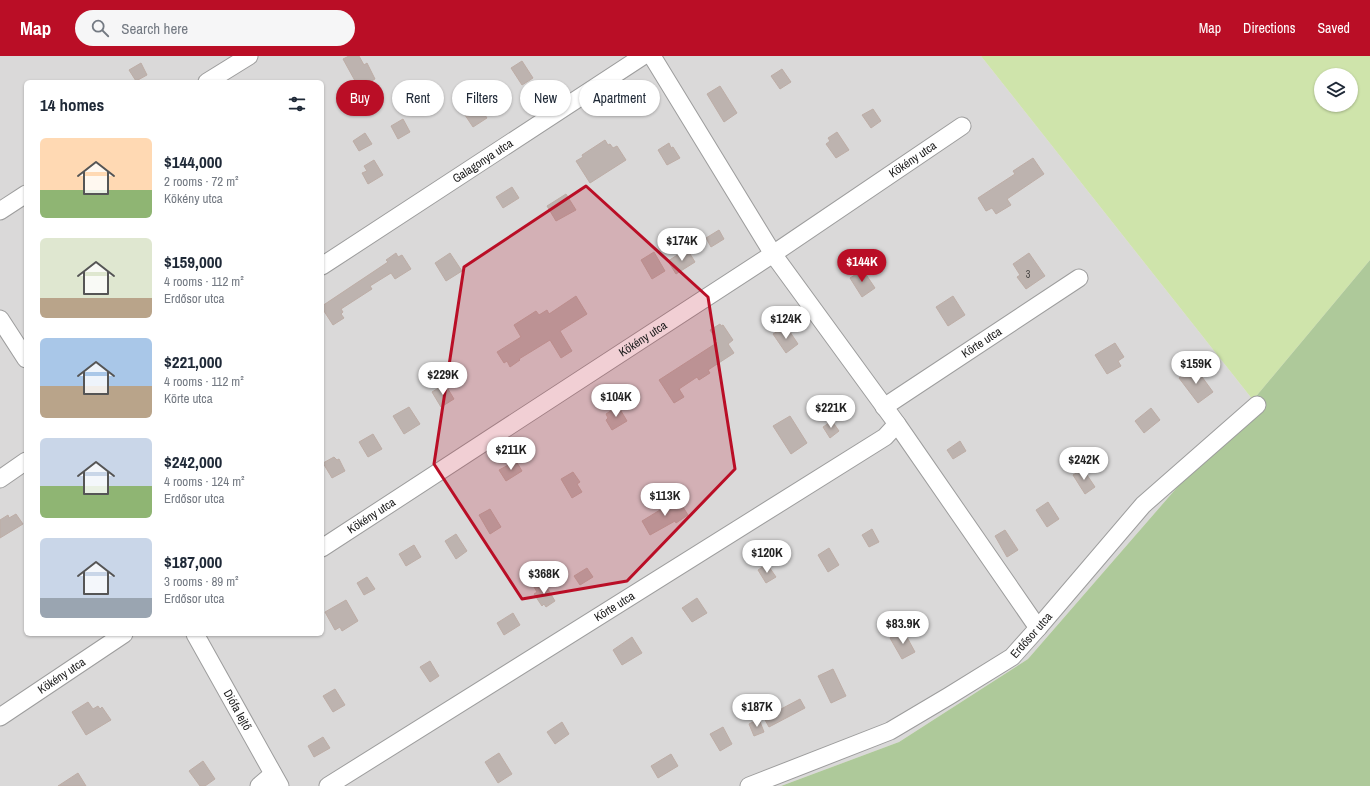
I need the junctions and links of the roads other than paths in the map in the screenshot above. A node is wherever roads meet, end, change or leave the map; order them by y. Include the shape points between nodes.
1 (249, 56) edge
2 (643, 56) edge
3 (652, 56) edge
4 (210, 80) edge
5 (962, 126) dead end
6 (24, 195) edge
7 (0, 211) edge
8 (773, 254) junction
9 (324, 265) edge
10 (1079, 278) dead end
11 (0, 319) edge
12 (24, 356) edge
13 (1256, 405) dead end
14 (884, 407) junction
15 (897, 424) junction
16 (24, 462) edge
17 (0, 479) edge
18 (324, 547) edge
19 (1038, 628) junction
20 (121, 636) edge
21 (196, 636) edge
22 (0, 717) edge
23 (277, 780) edge
24 (259, 786) edge
25 (328, 786) edge
26 (749, 786) edge

1 - 4 street
2 - 9 street, Galagonya utca
3 - 8 street
5 - 8 street, Kökény utca
6 - 7 street
8 - 14 street
8 - 18 street, Kökény utca
10 - 14 street, Körte utca
11 - 12 street
13 - 19 street, Erdősor utca via 1143,505
14 - 15 street
15 - 19 street
15 - 25 street, Körte utca via 885,437
16 - 17 street
19 - 26 street, Erdősor utca via 1012,657 890,731
20 - 22 street, Kökény utca
21 - 23 street, Diófa lejtő
23 - 24 street

